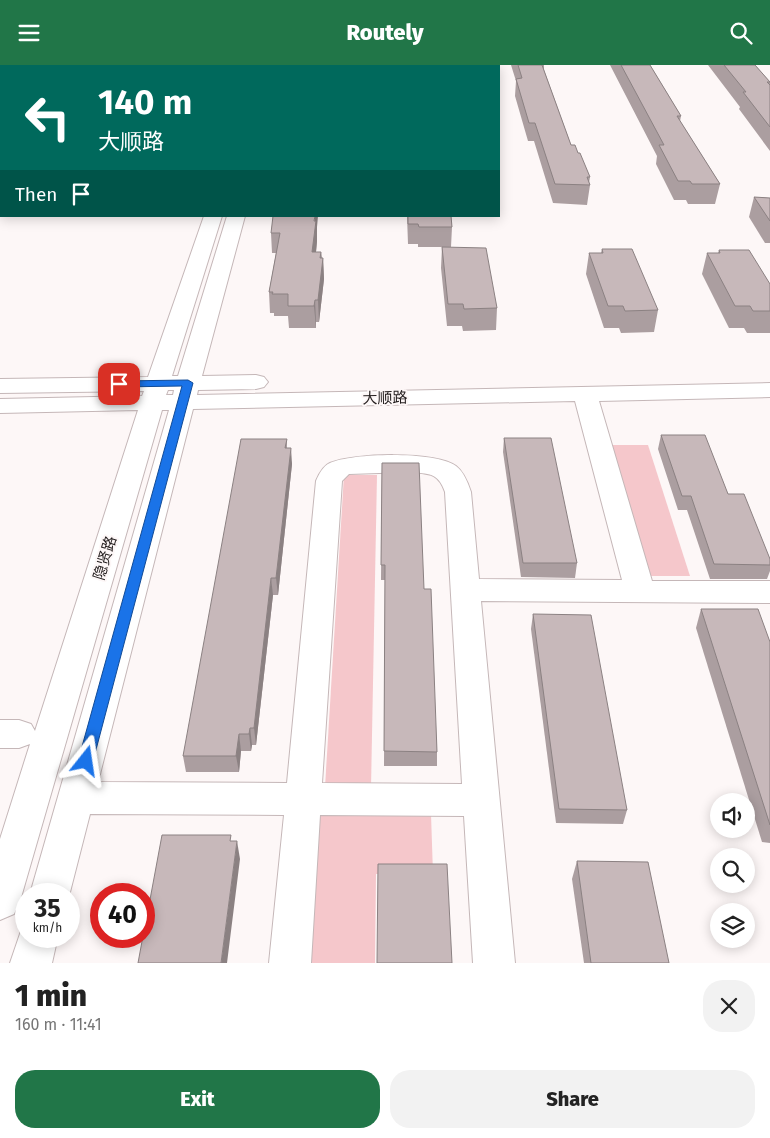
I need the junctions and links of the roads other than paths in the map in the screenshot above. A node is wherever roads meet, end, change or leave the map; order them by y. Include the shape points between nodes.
1 (213, 217) edge
2 (236, 217) edge
3 (770, 372) edge
4 (0, 385) edge
5 (770, 390) edge
6 (156, 393) junction
7 (186, 393) junction
8 (587, 401) dead end
9 (0, 405) edge
10 (466, 590) junction
11 (640, 591) junction
12 (770, 592) edge
13 (85, 797) dead end
14 (482, 800) junction
15 (53, 883) edge
16 (0, 901) edge
17 (35, 948) edge
18 (31, 963) edge
19 (290, 963) edge
20 (494, 963) edge

1 - 6 street, 隐贤路
2 - 7 street
3 - 7 street, 大顺路
4 - 6 street, 大顺路
5 - 7 street, 大顺路
6 - 7 street, 大顺路
6 - 9 street, 大顺路
6 - 16 street, 隐贤路
7 - 15 street
8 - 11 street
10 - 11 street
10 - 14 street
10 - 19 street via 458,492 446,471 417,465 355,465 333,472 328,491
11 - 12 street
13 - 14 street
14 - 20 street
17 - 18 street

